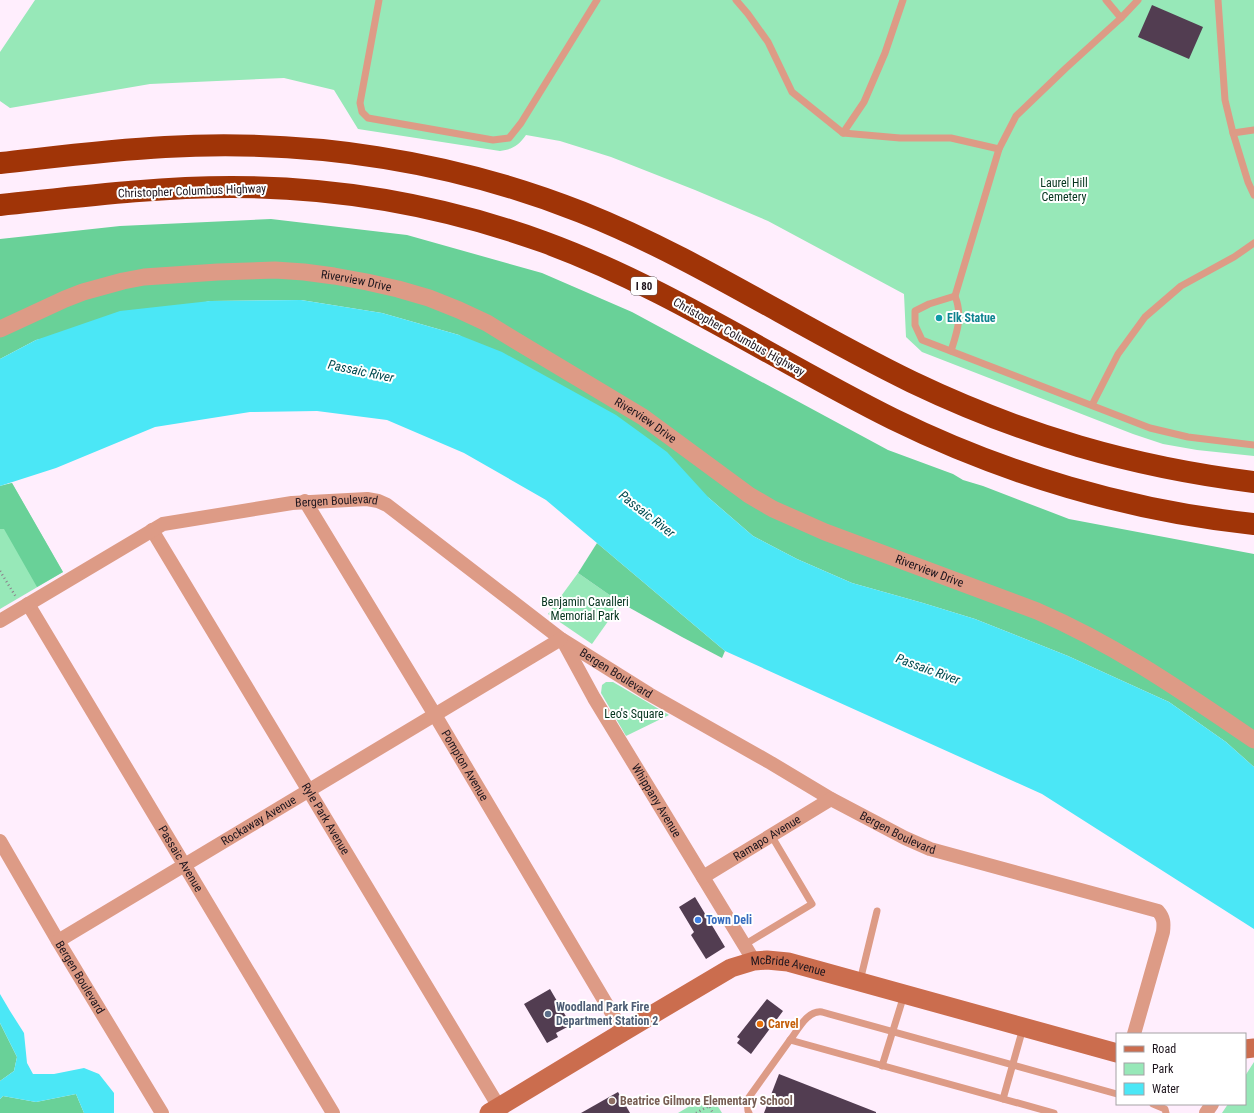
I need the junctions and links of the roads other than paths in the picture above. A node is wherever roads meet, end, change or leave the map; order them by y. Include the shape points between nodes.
1 (379, 0) edge
2 (596, 0) edge
3 (736, 0) edge
4 (903, 0) edge
5 (1106, 0) edge
6 (1138, 0) edge
7 (1218, 0) edge
8 (1121, 18) junction
9 (1254, 130) edge
10 (843, 133) junction
11 (1233, 133) junction
12 (999, 149) junction
13 (0, 164) edge
14 (1254, 195) edge
15 (0, 205) edge
16 (1254, 243) edge
17 (955, 296) junction
18 (0, 329) edge
19 (951, 351) junction
20 (1092, 405) junction
21 (1254, 445) edge
22 (1254, 482) edge
23 (305, 501) junction
24 (1254, 524) edge
25 (152, 530) junction
26 (25, 606) junction
27 (0, 621) edge
28 (562, 639) junction
29 (435, 715) junction
30 (1254, 740) edge
31 (309, 791) junction
32 (831, 799) junction
33 (771, 835) junction
34 (0, 841) edge
35 (185, 865) junction
36 (703, 877) junction
37 (877, 911) dead end
38 (58, 941) junction
39 (744, 945) junction
40 (754, 961) junction
41 (860, 981) junction
42 (904, 993) junction
43 (1024, 1026) junction
44 (892, 1031) junction
45 (623, 1032) junction
46 (1134, 1033) edge
47 (790, 1040) junction
48 (1116, 1053) edge
49 (1013, 1064) junction
50 (882, 1066) junction
51 (1116, 1094) edge
52 (1003, 1099) junction
53 (1155, 1105) edge
54 (494, 1110) edge
55 (162, 1113) edge
56 (333, 1113) edge
57 (749, 1113) edge
58 (1054, 1113) edge
59 (1166, 1113) edge

1 - 2 lane via 360,103 362,112 368,118 493,140 509,138 521,123
3 - 10 lane via 768,42 792,92
4 - 10 lane via 885,53 864,102
5 - 8 lane
6 - 8 lane
7 - 11 lane via 1225,100
8 - 12 lane via 1016,116
9 - 11 lane
10 - 12 lane via 900,138 951,138
11 - 14 lane
12 - 17 lane
13 - 22 highway via 166,147 260,146 354,153 454,172 536,195 624,230 904,378 996,419 1127,460 1173,470
15 - 24 highway, Christopher Columbus Highway / I 80 via 140,191 231,187 277,188 336,193 455,215 586,258 668,298 891,418 977,456 1020,472 1111,498 1156,509
16 - 20 lane via 1181,286 1145,317 1118,354
17 - 19 lane via 959,307 958,328
17 - 19 lane via 915,311 915,325 922,340
18 - 30 street, Riverview Drive via 65,299 103,286 163,275 247,270 304,272 367,282 429,298 487,323 615,399 665,432 749,495 773,509 825,532 1064,623 1151,671
19 - 20 lane
20 - 21 lane via 1150,428
23 - 25 street, Bergen Boulevard via 163,524
23 - 28 street, Bergen Boulevard via 367,499 387,505
23 - 29 street, Pompton Avenue
25 - 26 street, Bergen Boulevard
25 - 31 street, Ryle Park Avenue
26 - 27 street, Bergen Boulevard
26 - 35 street, Passaic Avenue
28 - 29 street, Rockaway Avenue
28 - 32 street, Bergen Boulevard via 649,694
28 - 36 street, Whippany Avenue via 594,698
29 - 31 street, Rockaway Avenue
29 - 45 street, Pompton Avenue
31 - 35 street, Rockaway Avenue
31 - 54 street, Ryle Park Avenue
32 - 33 street, Ramapo Avenue
32 - 46 street, Bergen Boulevard via 930,849 1158,911 1164,923 1163,932
33 - 36 street, Ramapo Avenue
33 - 39 lane via 812,904
34 - 38 street, Bergen Boulevard
35 - 38 street, Rockaway Avenue
35 - 56 street, Passaic Avenue
36 - 39 street, Whippany Avenue
37 - 41 lane
38 - 55 street, Bergen Boulevard
39 - 40 street, Whippany Avenue
40 - 41 main road, McBride Avenue via 788,962
40 - 45 main road, McBride Avenue via 731,968
41 - 42 main road, McBride Avenue
42 - 43 main road, McBride Avenue
42 - 44 lane
43 - 48 main road, McBride Avenue
43 - 49 lane
44 - 47 lane via 815,1012
44 - 49 lane
44 - 50 lane
45 - 54 main road, McBride Avenue
47 - 50 lane
47 - 57 lane via 747,1100
49 - 51 lane
49 - 52 lane
50 - 52 lane
52 - 58 lane
53 - 59 lane via 1165,1109

